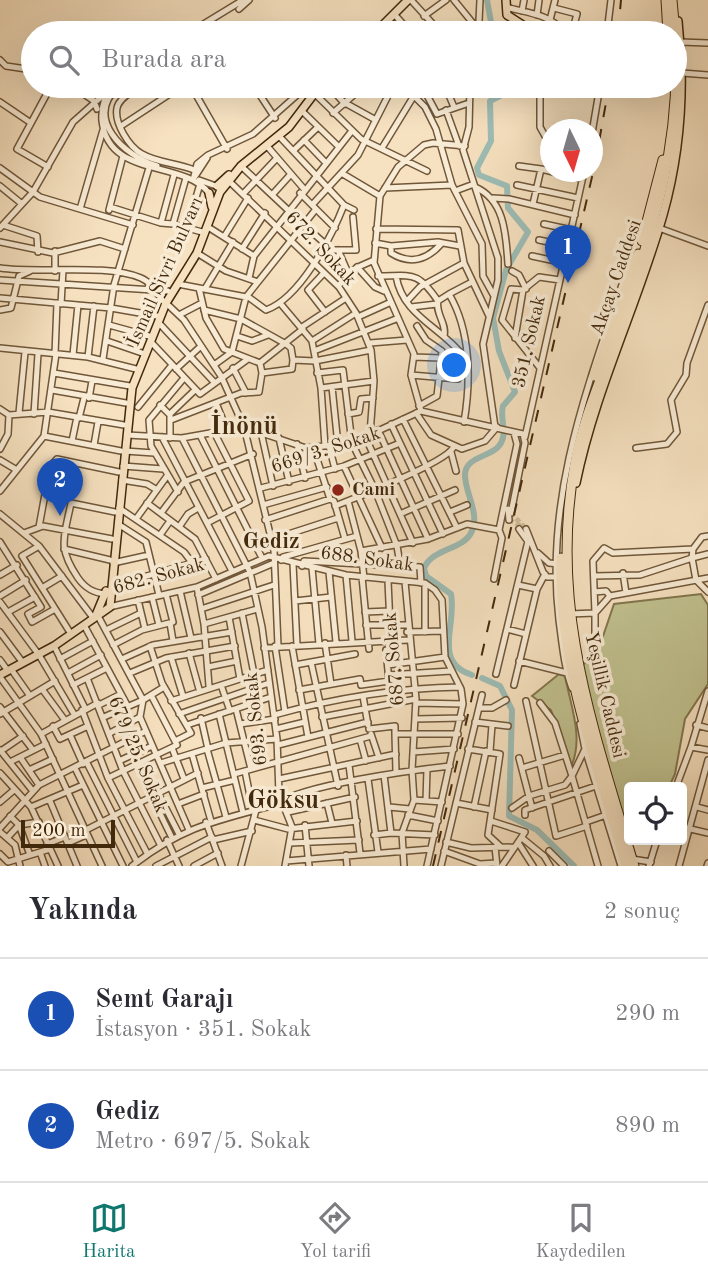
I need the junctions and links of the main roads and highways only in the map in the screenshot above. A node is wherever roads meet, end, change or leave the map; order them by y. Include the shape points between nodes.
1 (410, 0) edge
2 (666, 0) edge
3 (674, 0) edge
4 (505, 4) edge
5 (387, 21) edge
6 (516, 21) edge
7 (667, 21) edge
8 (676, 21) edge
9 (310, 98) edge
10 (670, 98) edge
11 (675, 98) edge
12 (681, 98) edge
13 (289, 127) junction
14 (215, 190) junction
15 (205, 230) junction
16 (634, 275) junction
17 (164, 302) junction
18 (150, 339) junction
19 (608, 352) junction
20 (131, 405) junction
21 (123, 451) junction
22 (117, 510) junction
23 (565, 526) junction
24 (111, 562) junction
25 (561, 577) junction
26 (105, 607) junction
27 (0, 676) edge
28 (628, 864) edge

1 - 5 main road
2 - 7 highway
3 - 8 highway, Akçay Caddesi
4 - 6 main road via 507,15
9 - 13 main road, İsmail Sivri Bulvarı
10 - 16 highway, Akçay Caddesi via 660,180
11 - 16 highway, Akçay Caddesi via 667,174
12 - 16 main road via 678,145 659,228
13 - 14 main road, İsmail Sivri Bulvarı
13 - 14 main road, İsmail Sivri Bulvarı via 247,156
14 - 15 main road, İsmail Sivri Bulvarı
15 - 17 main road, İsmail Sivri Bulvarı
15 - 17 main road, İsmail Sivri Bulvarı via 197,253
16 - 19 highway, Akçay Caddesi
16 - 19 main road
17 - 18 main road, İsmail Sivri Bulvarı
18 - 20 main road, İsmail Sivri Bulvarı via 132,388
18 - 20 main road, İsmail Sivri Bulvarı via 130,386
19 - 23 highway, Akçay Caddesi via 581,434
19 - 23 highway, Akçay Caddesi via 575,436
20 - 21 main road, İsmail Sivri Bulvarı
20 - 21 main road, İsmail Sivri Bulvarı
21 - 22 main road, İsmail Sivri Bulvarı
22 - 24 main road, İsmail Sivri Bulvarı
22 - 24 main road, İsmail Sivri Bulvarı
23 - 25 highway, Yeşillik Caddesi via 557,562
24 - 26 main road, İsmail Sivri Bulvarı
24 - 26 main road, İsmail Sivri Bulvarı
25 - 28 highway, Yeşillik Caddesi via 572,614 576,663
25 - 28 highway, Yeşillik Caddesi via 576,700
26 - 27 main road, İsmail Sivri Bulvarı via 54,646

